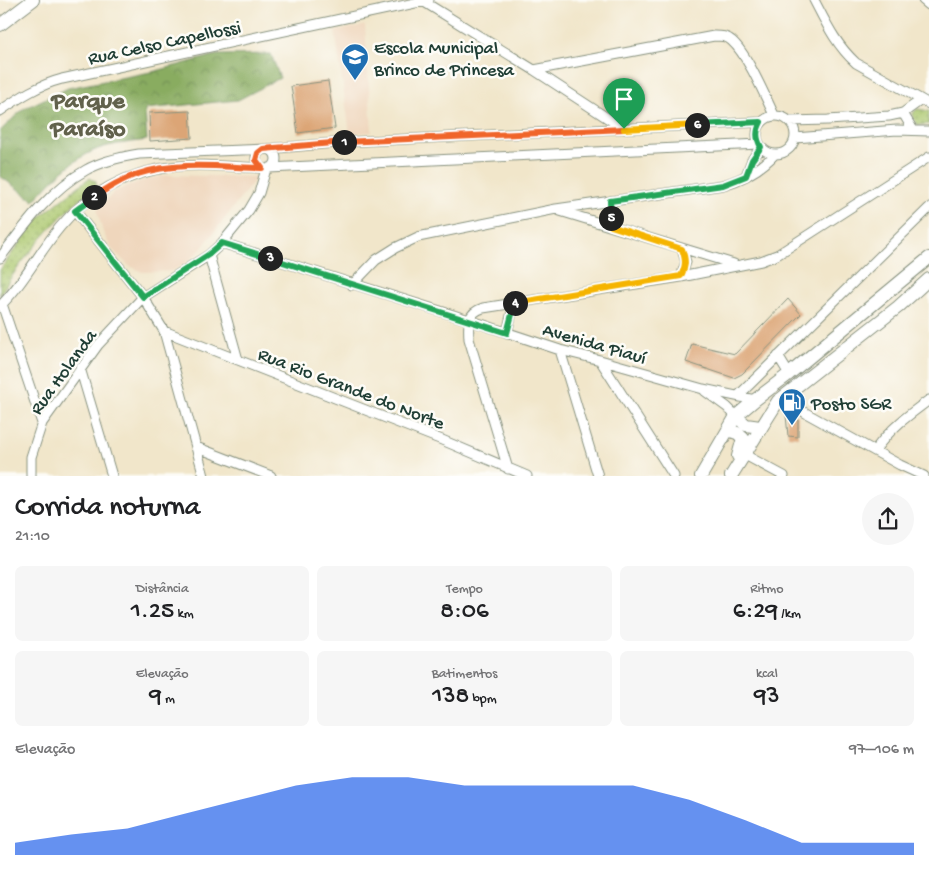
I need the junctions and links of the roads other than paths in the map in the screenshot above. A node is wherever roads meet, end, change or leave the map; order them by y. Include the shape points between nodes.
1 (33, 0) edge
2 (424, 0) edge
3 (814, 0) edge
4 (923, 0) edge
5 (929, 4) edge
6 (0, 25) edge
7 (534, 70) junction
8 (925, 102) edge
9 (0, 111) edge
10 (903, 113) junction
11 (774, 115) junction
12 (789, 120) junction
13 (761, 122) junction
14 (624, 129) junction
15 (913, 130) junction
16 (929, 131) edge
17 (795, 138) junction
18 (760, 145) junction
19 (266, 149) junction
20 (775, 154) junction
21 (929, 157) edge
22 (266, 168) junction
23 (746, 176) junction
24 (610, 201) junction
25 (929, 208) edge
26 (556, 209) junction
27 (75, 211) junction
28 (611, 226) junction
29 (222, 243) junction
30 (682, 249) junction
31 (208, 255) junction
32 (0, 258) edge
33 (929, 258) edge
34 (736, 265) junction
35 (681, 276) junction
36 (929, 279) edge
37 (352, 285) junction
38 (143, 297) junction
39 (514, 303) junction
40 (1, 305) edge
41 (469, 320) junction
42 (164, 331) junction
43 (507, 333) junction
44 (560, 350) junction
45 (778, 356) junction
46 (238, 360) junction
47 (600, 360) junction
48 (80, 368) junction
49 (790, 374) junction
50 (703, 389) junction
51 (738, 396) junction
52 (755, 400) junction
53 (929, 400) edge
54 (804, 412) dead end
55 (768, 415) junction
56 (736, 416) junction
57 (42, 422) junction
58 (760, 427) junction
59 (728, 430) junction
60 (196, 447) junction
61 (875, 450) junction
62 (745, 455) junction
63 (508, 469) junction
64 (731, 474) edge
65 (31, 476) edge
66 (112, 476) edge
67 (204, 476) edge
68 (271, 476) edge
69 (526, 476) edge
70 (598, 476) edge
71 (674, 476) edge
72 (701, 476) edge
73 (784, 476) edge
74 (924, 476) edge

1 - 6 main road
2 - 7 street
2 - 9 street, Rua Celso Capellossi via 62,79 26,93
3 - 8 street via 846,54
4 - 5 street
7 - 11 street via 724,36 741,50
7 - 14 street
8 - 10 street
10 - 12 street
10 - 15 street
11 - 12 street
11 - 13 street
12 - 17 street
13 - 14 street
13 - 18 street via 757,133
14 - 19 street via 346,142
15 - 16 street
15 - 17 street
17 - 20 street via 790,148
18 - 20 street
18 - 22 street
18 - 23 street
19 - 22 street via 257,156 257,163
19 - 22 street via 276,156 274,164
19 - 32 street via 139,154 109,160 66,183 28,220
20 - 23 street
21 - 34 street via 777,255
22 - 27 street via 170,167 140,173 110,186
22 - 29 street, Rua Holanda via 260,193
23 - 24 street via 723,185
24 - 26 street
24 - 28 street
25 - 45 street
26 - 28 street
26 - 37 street via 418,237 376,260
27 - 38 street
27 - 40 street via 60,226
28 - 30 street
29 - 31 street, Rua Holanda
29 - 37 street, Avenida Piauí
30 - 34 street
30 - 35 street via 686,262
31 - 38 street, Rua Holanda
31 - 46 street
33 - 49 main road
34 - 35 street
35 - 39 street
36 - 55 main road via 788,392
37 - 41 street, Avenida Piauí
38 - 42 street
38 - 48 street, Rua Holanda
39 - 41 street via 475,310
39 - 43 street
40 - 57 street
41 - 43 street, Avenida Piauí
41 - 63 street via 469,339
42 - 46 street, Rua Rio Grande do Norte
42 - 60 street
43 - 44 street, Avenida Piauí
44 - 47 street, Avenida Piauí
44 - 70 street
45 - 49 street
45 - 51 street
46 - 63 street, Rua Rio Grande do Norte
47 - 50 street, Avenida Piauí
47 - 71 street
48 - 57 street, Rua Holanda
48 - 66 street
49 - 52 main road
50 - 51 street, Avenida Piauí
50 - 56 street, Avenida Piauí
51 - 52 street, Avenida Piauí
52 - 55 main road via 762,404
52 - 56 main road
53 - 61 street via 895,426
54 - 61 street
55 - 58 main road
56 - 58 main road via 746,425
56 - 59 main road
57 - 65 street, Rua Holanda via 31,457
58 - 62 main road
59 - 64 main road via 743,438
59 - 72 main road
60 - 67 street
60 - 68 street
61 - 74 street
62 - 64 main road
62 - 73 street
63 - 69 street, Rua Rio Grande do Norte

